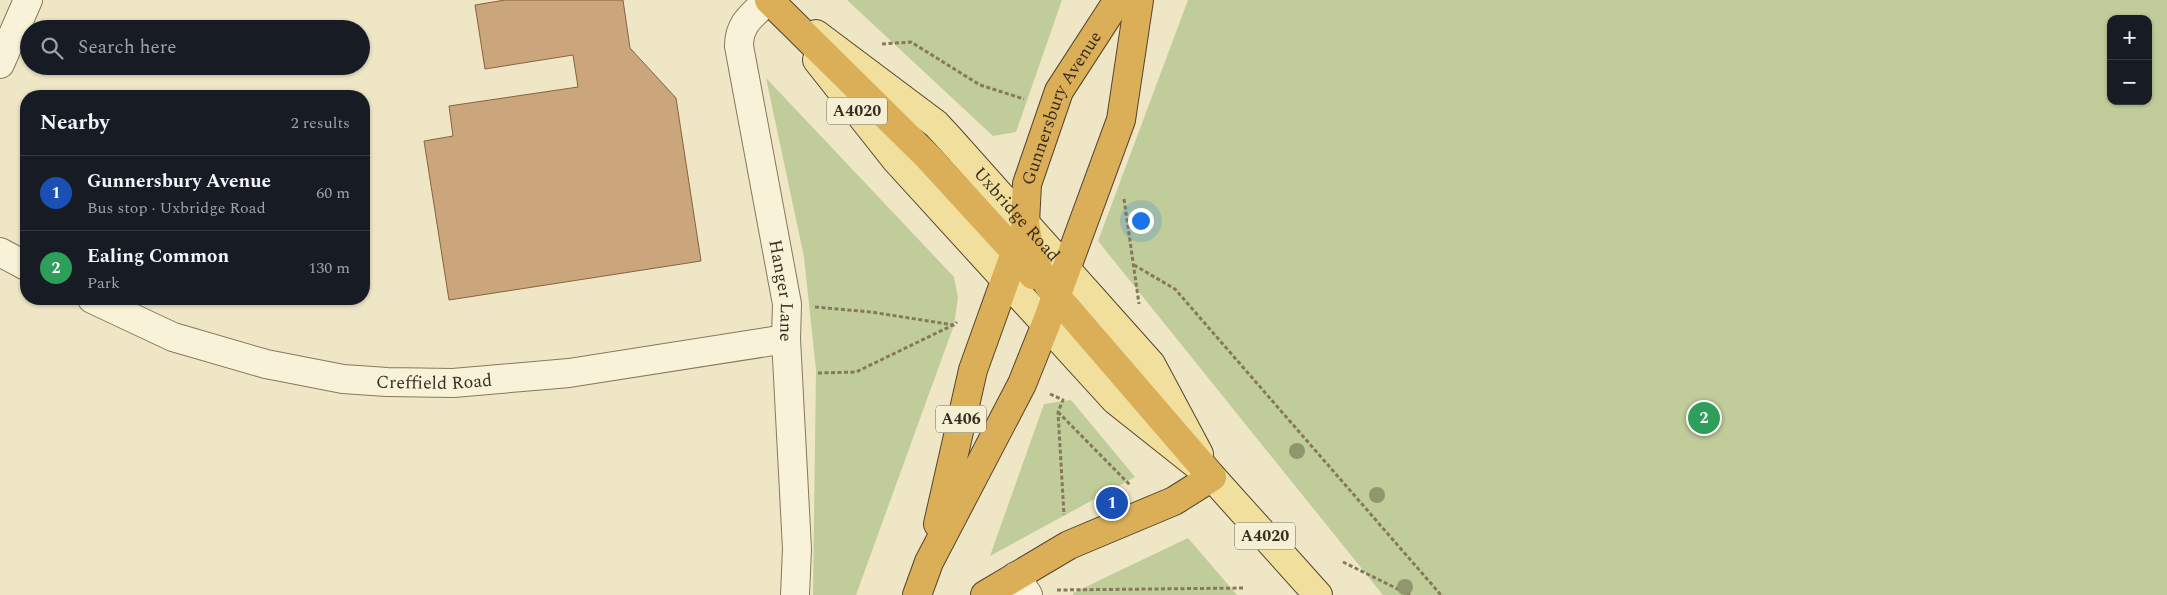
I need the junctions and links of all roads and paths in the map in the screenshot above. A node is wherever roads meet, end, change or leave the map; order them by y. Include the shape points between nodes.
1 (28, 0) edge
2 (769, 0) edge
3 (1118, 0) edge
4 (1140, 0) edge
5 (882, 44) dead end
6 (0, 64) edge
7 (1032, 102) dead end
8 (1123, 195) dead end
9 (1025, 223) junction
10 (0, 252) edge
11 (1015, 252) junction
12 (20, 263) edge
13 (1134, 265) junction
14 (1066, 268) junction
15 (1005, 280) junction
16 (1056, 296) junction
17 (787, 304) junction
18 (105, 305) edge
19 (1140, 310) dead end
20 (960, 320) dead end
21 (1046, 324) junction
22 (954, 325) junction
23 (786, 339) junction
24 (816, 373) dead end
25 (1042, 392) dead end
26 (1068, 393) dead end
27 (1063, 400) junction
28 (1058, 412) junction
29 (1212, 477) junction
30 (1134, 489) dead end
31 (1064, 524) dead end
32 (929, 562) junction
33 (1344, 562) dead end
34 (1030, 587) edge
35 (1245, 588) dead end
36 (795, 595) edge
37 (917, 595) edge
38 (986, 595) edge
39 (1318, 595) edge
40 (1410, 595) edge
41 (1441, 595) edge

1 - 6 street
2 - 9 main road, Uxbridge Road / A4020 via 936,124
2 - 11 highway via 928,157
2 - 15 main road, Uxbridge Road / A4020 via 896,160
2 - 17 street, Hanger Lane via 742,26 739,46
3 - 9 highway, Gunnersbury Avenue / A406 via 1059,91 1027,184
4 - 14 highway, Gunnersbury Avenue / A406 via 1121,120
5 - 7 path via 911,42 980,85
8 - 13 path
9 - 11 highway, A406
9 - 14 main road, Uxbridge Road / A4020
9 - 16 highway via 1029,248 1040,273
10 - 12 street
11 - 15 highway, A406
11 - 21 highway via 1032,275 1041,296
13 - 19 path
13 - 41 path via 1174,289
14 - 16 highway, A406
14 - 29 main road, Uxbridge Road / A4020 via 1151,364
15 - 21 main road, Uxbridge Road / A4020
15 - 32 highway, A406 via 972,370
16 - 21 highway, A406
16 - 29 highway
17 - 22 path via 871,312
17 - 23 street, Hanger Lane
18 - 23 street, Creffield Road via 173,337 266,364 342,379 378,381 453,383 569,373
20 - 22 path
21 - 29 main road, Uxbridge Road / A4020 via 1115,400
21 - 32 highway, A406 via 1022,384
22 - 24 path via 856,372
23 - 36 street, Hanger Lane via 797,549
25 - 27 path
26 - 27 path
27 - 28 path
28 - 30 path
28 - 31 path
29 - 34 highway via 1174,501 1070,545
29 - 39 main road, Uxbridge Road / A4020
32 - 37 highway, A406
33 - 40 path
34 - 35 path
34 - 38 highway

